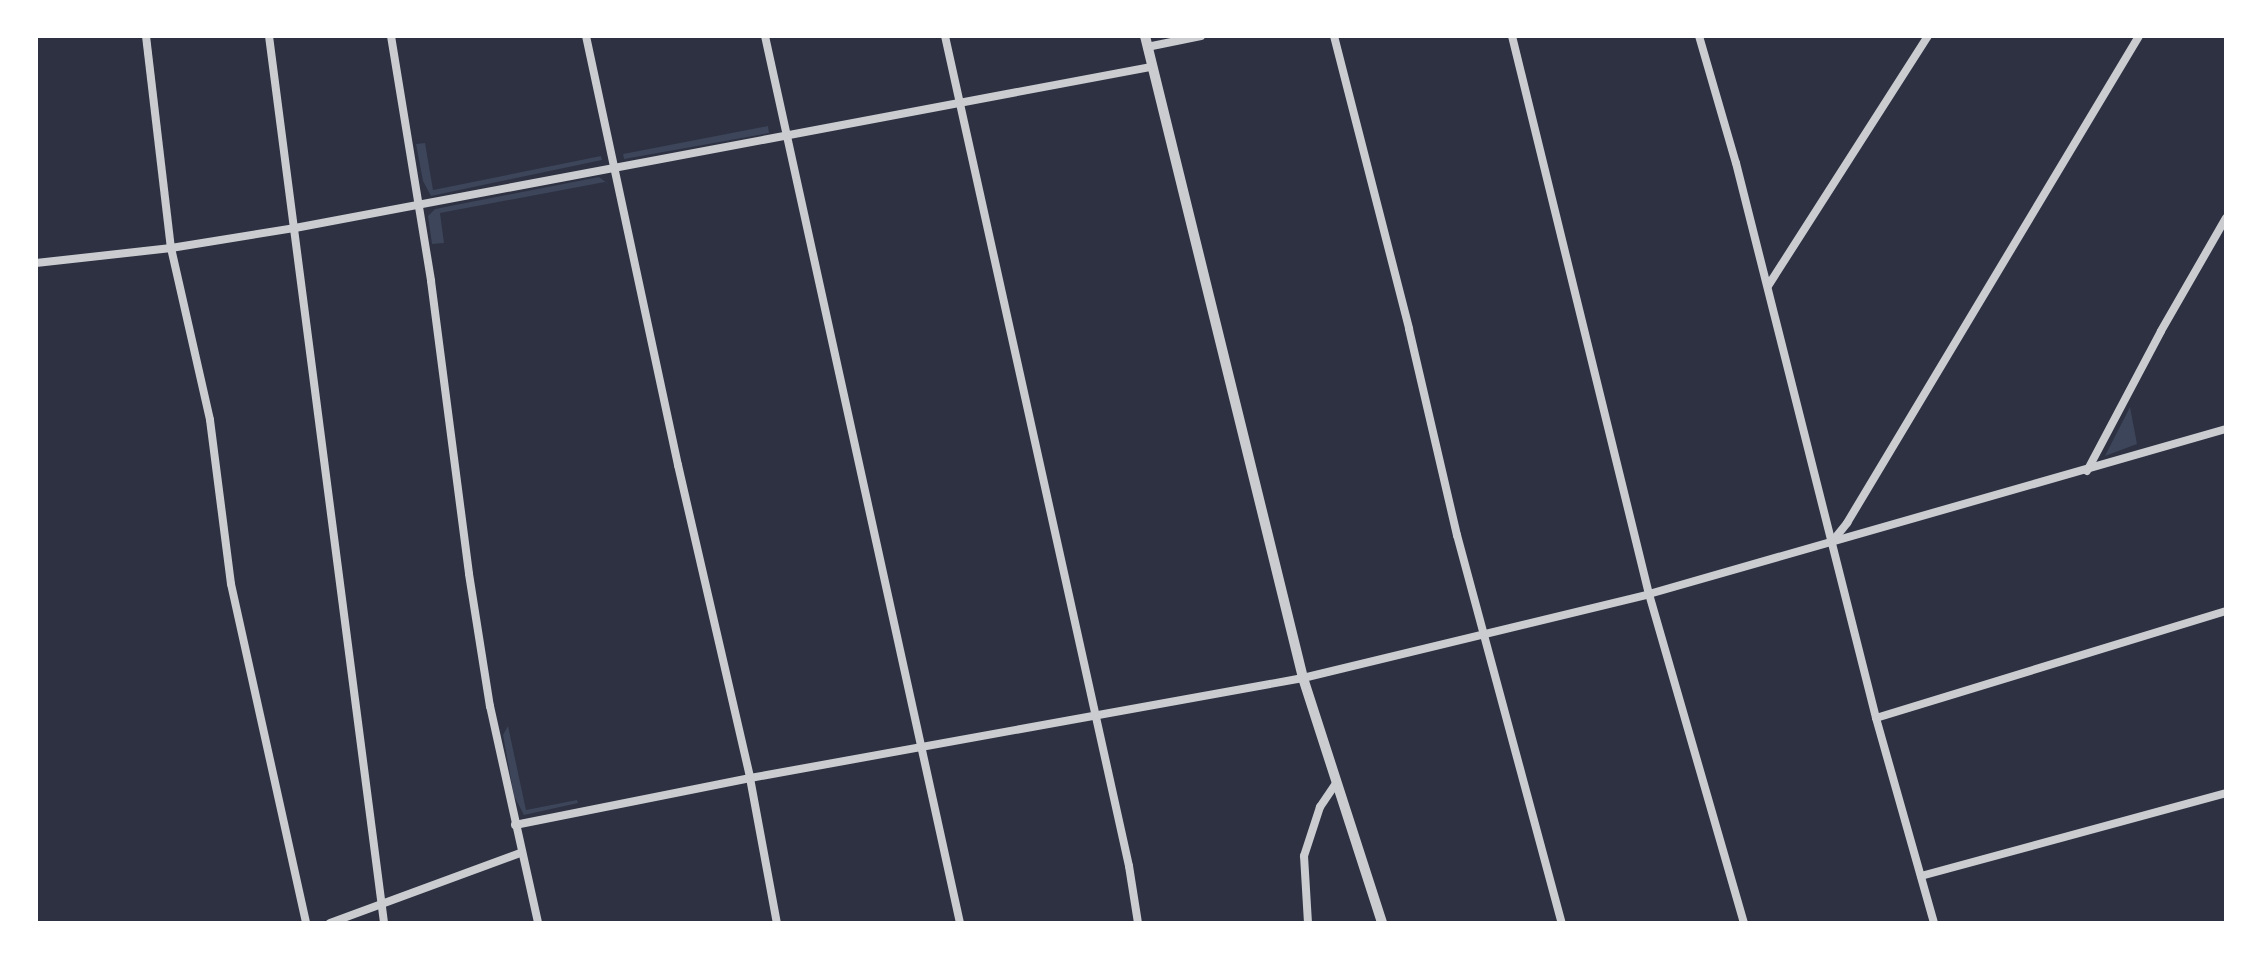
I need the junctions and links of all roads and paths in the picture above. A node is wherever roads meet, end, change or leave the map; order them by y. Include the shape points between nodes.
1 (146, 36) edge
2 (269, 36) edge
3 (391, 36) edge
4 (586, 36) edge
5 (765, 36) edge
6 (945, 36) edge
7 (1201, 36) edge
8 (1334, 36) edge
9 (1512, 36) edge
10 (1699, 36) edge
11 (1928, 36) edge
12 (2139, 36) edge
13 (1146, 42) edge
14 (1150, 67) junction
15 (959, 101) junction
16 (787, 135) junction
17 (614, 168) junction
18 (420, 204) junction
19 (2226, 218) edge
20 (295, 228) junction
21 (171, 248) junction
22 (36, 263) edge
23 (1768, 286) junction
24 (2226, 429) edge
25 (2087, 471) junction
26 (1830, 543) junction
27 (1649, 594) junction
28 (2226, 611) edge
29 (1482, 633) junction
30 (1303, 678) junction
31 (1095, 717) junction
32 (1876, 718) junction
33 (923, 748) junction
34 (750, 778) junction
35 (1336, 783) junction
36 (2226, 793) edge
37 (515, 825) junction
38 (520, 853) junction
39 (1921, 876) junction
40 (382, 905) junction
41 (306, 923) edge
42 (330, 923) edge
43 (384, 923) edge
44 (538, 923) edge
45 (777, 923) edge
46 (960, 923) edge
47 (1138, 923) edge
48 (1308, 923) edge
49 (1382, 923) edge
50 (1562, 923) edge
51 (1744, 923) edge
52 (1934, 923) edge

1 - 21 street
2 - 20 street
3 - 18 street
4 - 17 street
5 - 16 street
6 - 15 street
7 - 13 street
8 - 29 street
9 - 27 street
10 - 23 street
11 - 23 street
12 - 26 street
13 - 14 street
14 - 15 street
14 - 30 street
15 - 16 street
15 - 31 street
16 - 17 street
16 - 33 street
17 - 18 street
17 - 34 street
18 - 20 street
18 - 37 street via 469,574
19 - 25 street
20 - 21 street
20 - 40 street
21 - 22 street
21 - 41 street via 210,420 245,655
23 - 26 street
24 - 25 street
25 - 26 street
26 - 27 street
26 - 32 street
27 - 29 street
27 - 51 street
28 - 32 street
29 - 30 street
29 - 50 street
30 - 31 street
30 - 35 street
31 - 33 street
31 - 47 street
32 - 39 street
33 - 34 street
33 - 46 street
34 - 37 street
34 - 45 street
35 - 48 street via 1320,807 1304,856
35 - 49 street
36 - 39 street
37 - 38 street
38 - 40 street
38 - 44 street
39 - 52 street
40 - 42 street
40 - 43 street

